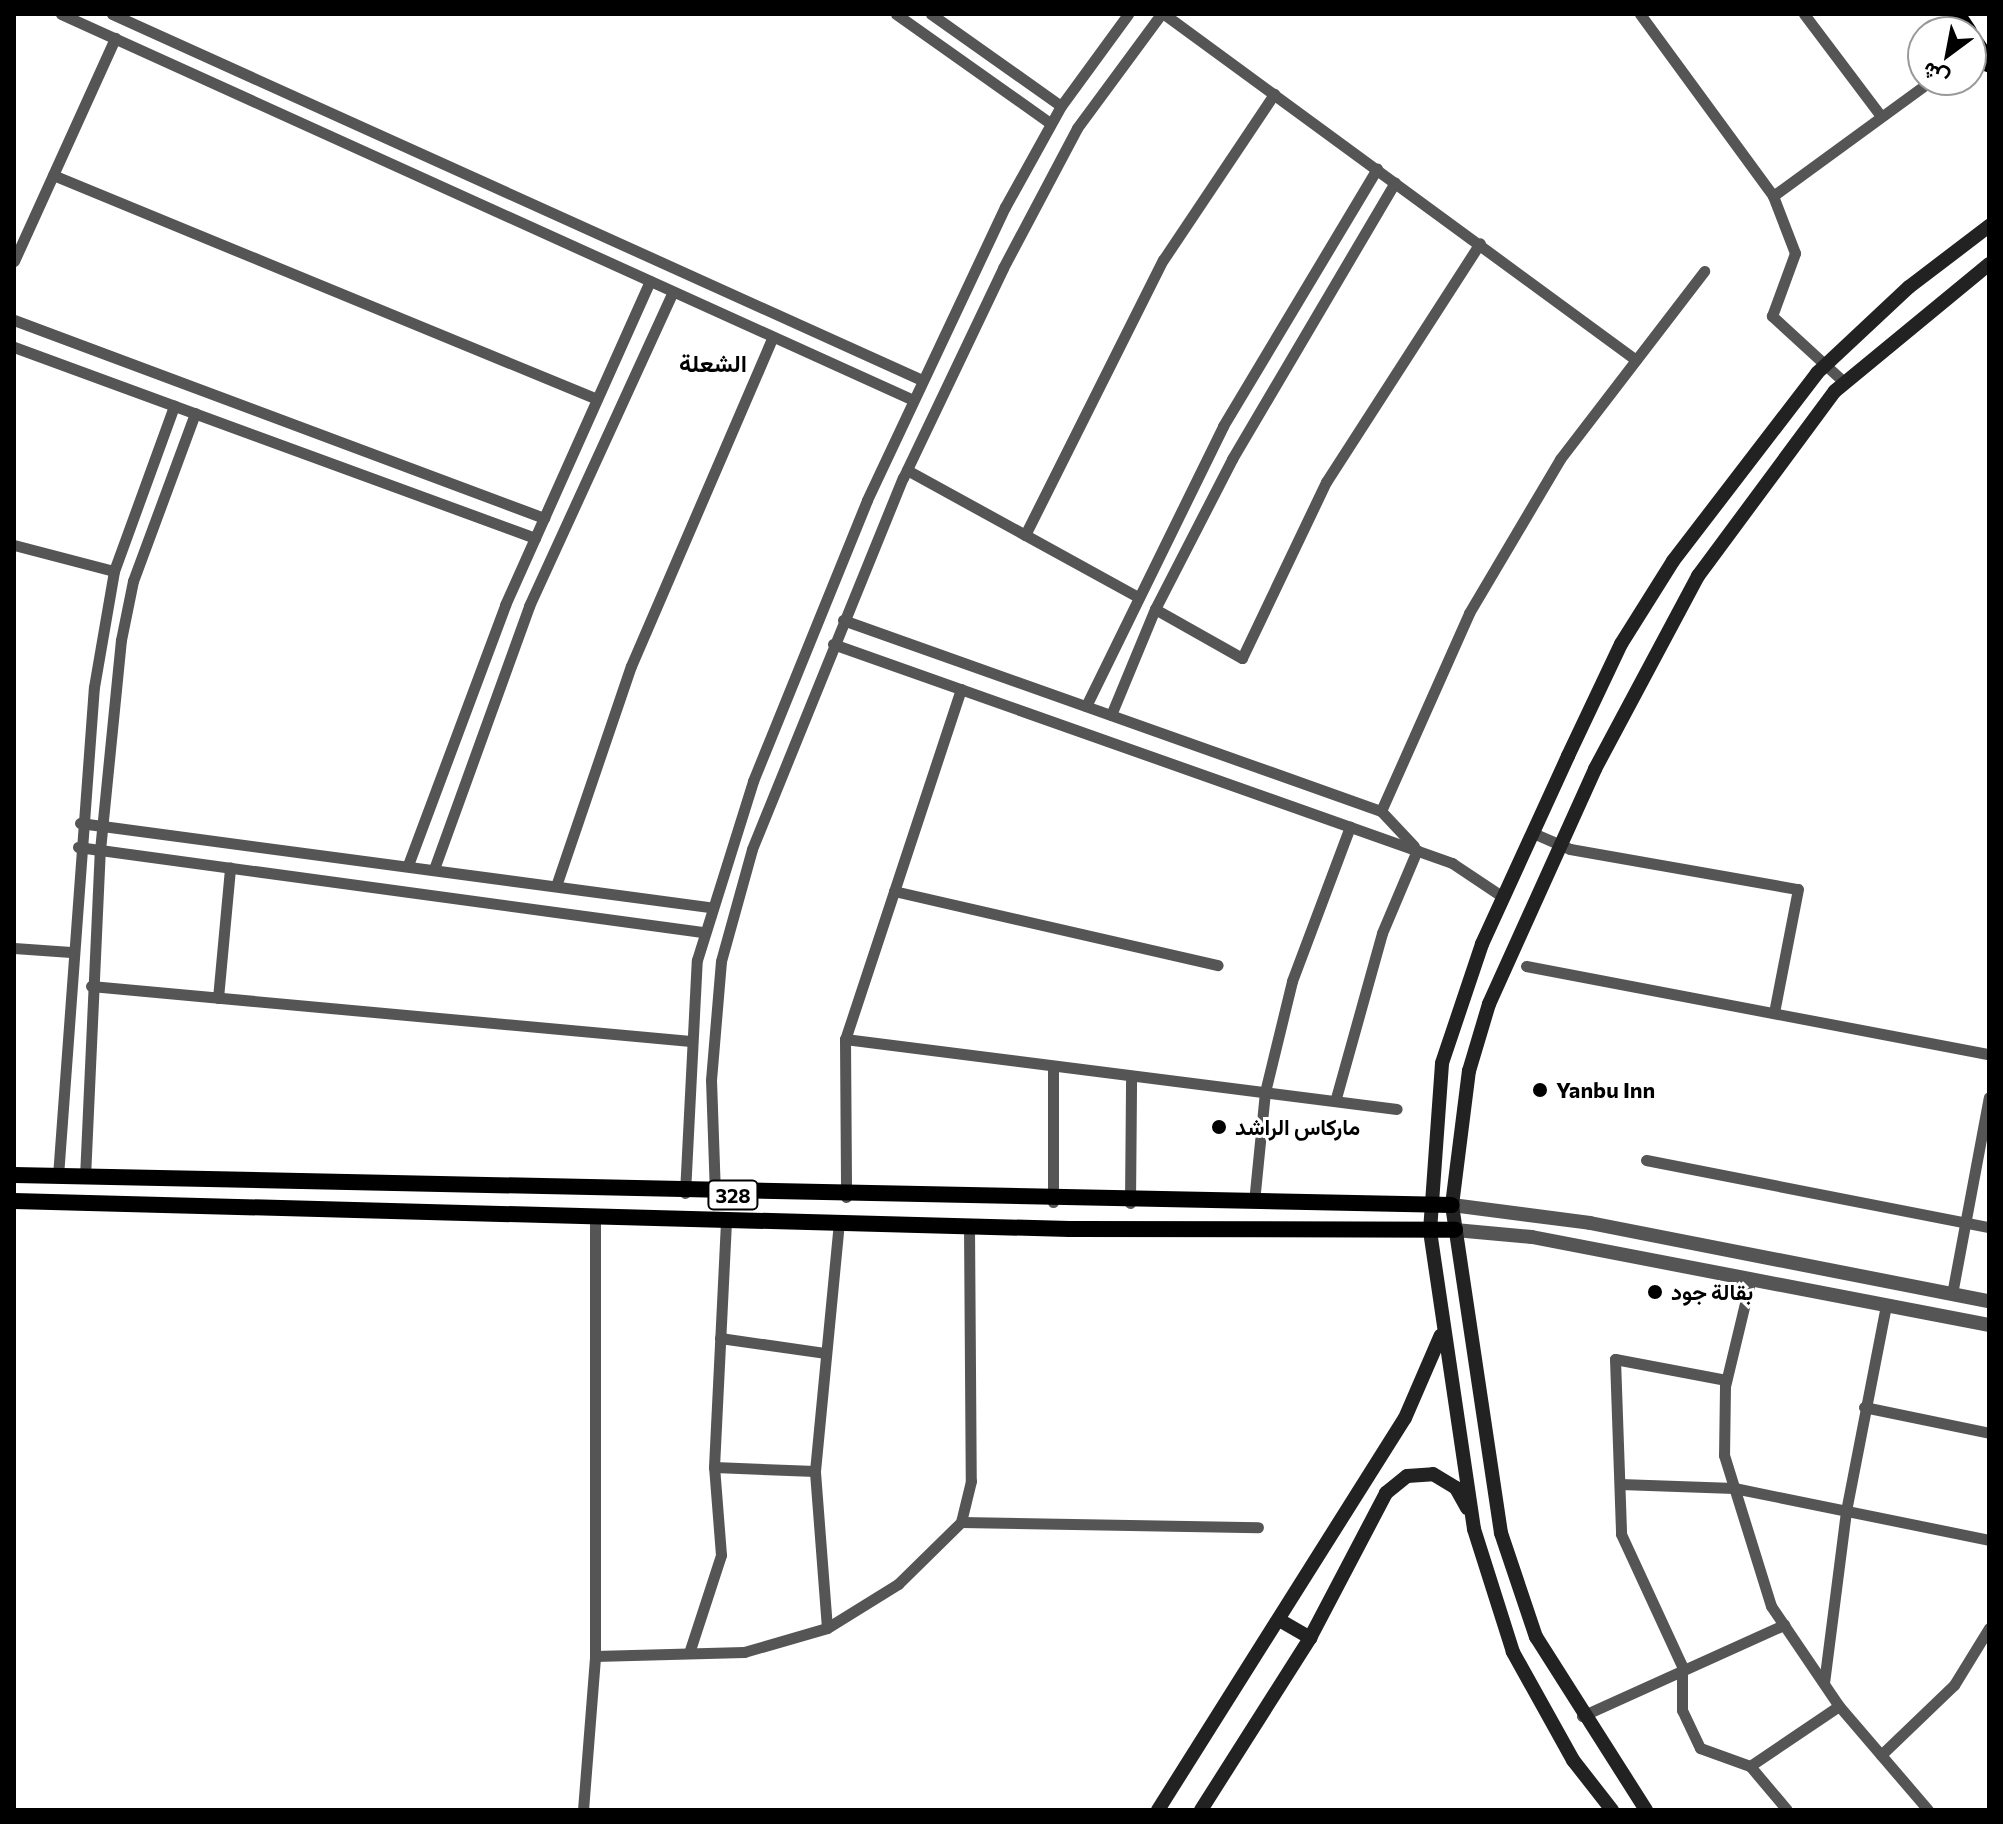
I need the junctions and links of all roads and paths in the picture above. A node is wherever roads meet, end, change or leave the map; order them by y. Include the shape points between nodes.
1 (61, 14) edge
2 (896, 14) edge
3 (931, 14) edge
4 (1128, 14) edge
5 (1162, 14) edge
6 (1640, 14) edge
7 (1804, 14) edge
8 (121, 16) edge
9 (115, 38) junction
10 (1274, 94) junction
11 (1909, 96) edge
12 (1061, 106) junction
13 (1881, 116) junction
14 (1050, 123) junction
15 (1377, 169) junction
16 (53, 175) junction
17 (1395, 182) junction
18 (1773, 196) junction
19 (1989, 226) edge
20 (1480, 243) junction
21 (14, 261) edge
22 (1989, 264) edge
23 (1704, 271) dead end
24 (650, 281) junction
25 (673, 292) junction
26 (14, 320) edge
27 (773, 337) junction
28 (14, 347) edge
29 (1636, 360) junction
30 (1825, 364) junction
31 (922, 380) junction
32 (1844, 382) junction
33 (597, 399) junction
34 (913, 400) junction
35 (174, 406) junction
36 (195, 413) junction
37 (907, 470) junction
38 (544, 518) junction
39 (1025, 535) junction
40 (535, 538) junction
41 (14, 545) edge
42 (114, 571) junction
43 (1136, 596) junction
44 (1155, 609) junction
45 (843, 620) junction
46 (833, 644) junction
47 (961, 689) junction
48 (1086, 706) junction
49 (1111, 715) junction
50 (1381, 811) junction
51 (80, 823) junction
52 (102, 826) junction
53 (1350, 827) junction
54 (1533, 833) junction
55 (1559, 846) junction
56 (78, 847) junction
57 (100, 850) junction
58 (1417, 850) junction
59 (408, 865) junction
60 (230, 868) junction
61 (434, 869) junction
62 (556, 886) junction
63 (894, 891) junction
64 (1503, 897) junction
65 (709, 907) junction
66 (702, 932) junction
67 (14, 948) edge
68 (71, 952) junction
69 (1218, 965) dead end
70 (1526, 966) dead end
71 (91, 986) junction
72 (218, 998) junction
73 (1774, 1013) junction
74 (845, 1039) junction
75 (690, 1041) junction
76 (1989, 1054) edge
77 (1053, 1069) junction
78 (1131, 1077) junction
79 (1265, 1092) junction
80 (1989, 1097) edge
81 (1336, 1098) junction
82 (1397, 1109) dead end
83 (1646, 1160) dead end
84 (14, 1175) edge
85 (58, 1176) junction
86 (85, 1177) junction
87 (685, 1193) junction
88 (715, 1194) junction
89 (846, 1198) junction
90 (14, 1201) edge
91 (1053, 1202) junction
92 (1254, 1202) junction
93 (1130, 1203) junction
94 (1452, 1205) junction
95 (1430, 1206) junction
96 (595, 1214) junction
97 (726, 1218) junction
98 (839, 1221) junction
99 (1966, 1222) junction
100 (969, 1226) junction
101 (1989, 1227) edge
102 (1455, 1230) junction
103 (1430, 1231) junction
104 (1751, 1278) junction
105 (1952, 1294) junction
106 (1989, 1301) edge
107 (1886, 1305) junction
108 (1443, 1319) junction
109 (1989, 1325) edge
110 (720, 1338) junction
111 (826, 1353) junction
112 (1726, 1380) junction
113 (1864, 1407) junction
114 (1989, 1433) edge
115 (714, 1467) junction
116 (815, 1471) junction
117 (1620, 1484) junction
118 (1734, 1488) junction
119 (1846, 1511) junction
120 (961, 1522) junction
121 (1258, 1527) dead end
122 (1474, 1529) junction
123 (1989, 1540) edge
124 (1281, 1621) junction
125 (1784, 1625) junction
126 (827, 1628) junction
127 (1989, 1628) edge
128 (1310, 1638) junction
129 (689, 1653) junction
130 (595, 1656) junction
131 (1682, 1666) junction
132 (1824, 1683) junction
133 (1839, 1706) junction
134 (1582, 1716) junction
135 (1881, 1755) junction
136 (1750, 1766) junction
137 (583, 1810) edge
138 (1158, 1810) edge
139 (1201, 1810) edge
140 (1612, 1810) edge
141 (1646, 1810) edge
142 (1787, 1810) edge
143 (1928, 1810) edge

1 - 9 street
2 - 14 street
3 - 12 street
4 - 12 street
5 - 10 street
5 - 37 street via 1059,159
6 - 18 street
7 - 13 street
8 - 31 street
9 - 16 street
9 - 24 street
10 - 15 street
10 - 39 street via 1175,238
11 - 13 street
12 - 14 street
13 - 18 street
14 - 31 street
15 - 17 street
15 - 43 street via 1245,387
16 - 21 street
16 - 33 street
17 - 20 street
17 - 44 street via 1293,347
18 - 30 street via 1795,253 1772,316
19 - 30 main road
20 - 29 street
20 - 44 street via 1326,482 1242,658
22 - 32 main road
23 - 29 street
24 - 25 street
24 - 33 street
25 - 27 street
25 - 61 street via 529,606
26 - 38 street
27 - 34 street
27 - 62 street via 631,666
28 - 35 street
29 - 50 street via 1560,459 1469,613
30 - 32 street
30 - 54 main road via 1720,493 1621,644
31 - 34 street
32 - 55 main road via 1800,431 1698,576
33 - 38 street
34 - 65 street via 765,752
35 - 36 street
35 - 42 street
36 - 40 street
36 - 52 street via 133,581
37 - 39 street
37 - 45 street
38 - 40 street
39 - 43 street
40 - 59 street
41 - 42 street
42 - 51 street
43 - 48 street
44 - 49 street
45 - 46 street
45 - 48 street
46 - 47 street
46 - 88 street via 729,918 711,1080
47 - 53 street
47 - 63 street
48 - 49 street
49 - 50 street
50 - 58 street
51 - 52 street
51 - 56 street
52 - 57 street
52 - 59 street
53 - 58 street
53 - 79 street via 1292,981
54 - 55 street
54 - 64 main road
55 - 73 street via 1798,889
55 - 94 main road via 1473,1058
56 - 57 street
56 - 68 street
57 - 60 street
57 - 71 street
58 - 64 street
58 - 81 street via 1382,933
59 - 61 street
60 - 66 street
60 - 72 street
61 - 62 street
62 - 65 street
63 - 69 street
63 - 74 street
64 - 95 main road via 1442,1063
65 - 66 street
66 - 75 street
67 - 68 street
68 - 85 street
70 - 73 street
71 - 72 street
71 - 86 street
72 - 75 street
73 - 76 street
74 - 77 street
74 - 89 street
75 - 87 street
77 - 78 street
77 - 91 street
78 - 79 street
78 - 93 street
79 - 81 street
79 - 92 street
80 - 99 street
81 - 82 street
83 - 99 street
84 - 85 main road, 328
85 - 86 main road, 328
86 - 87 main road, 328
87 - 88 main road, 328
88 - 89 main road, 328
89 - 91 main road, 328
90 - 96 main road
91 - 93 main road, 328
92 - 93 main road, 328
92 - 95 main road, 328
94 - 95 main road, 328
94 - 102 main road
94 - 105 street via 1590,1223
95 - 103 main road
96 - 97 main road
96 - 130 street
97 - 98 main road
97 - 110 street
98 - 100 main road
98 - 111 street
99 - 101 street
99 - 105 street
100 - 103 main road
100 - 120 street via 971,1481
102 - 103 main road
102 - 104 street via 1532,1237
102 - 134 main road via 1510,1571 1536,1637
103 - 108 main road
104 - 107 street
104 - 112 street
105 - 106 street
107 - 109 street
107 - 113 street
108 - 122 main road
108 - 124 main road via 1426,1381
110 - 111 street
110 - 115 street
111 - 116 street
112 - 117 street via 1615,1359
112 - 118 street via 1724,1455
113 - 114 street
113 - 119 street
115 - 116 street
115 - 129 street via 721,1555
116 - 126 street
117 - 118 street
117 - 131 street via 1621,1534
118 - 119 street
118 - 125 street via 1771,1606
119 - 123 street
119 - 132 street
120 - 121 street
120 - 126 street via 898,1584
122 - 128 main road via 1464,1500 1446,1479 1420,1473 1395,1483
122 - 140 main road via 1513,1652 1573,1760
124 - 128 main road
124 - 138 main road
125 - 131 street
125 - 132 street
126 - 129 street via 744,1652
127 - 135 street via 1954,1685
128 - 139 main road
129 - 130 street
130 - 137 street
131 - 134 street
131 - 136 street via 1682,1710 1700,1748
132 - 133 street
133 - 135 street
133 - 136 street
134 - 141 main road
135 - 143 street
136 - 142 street

